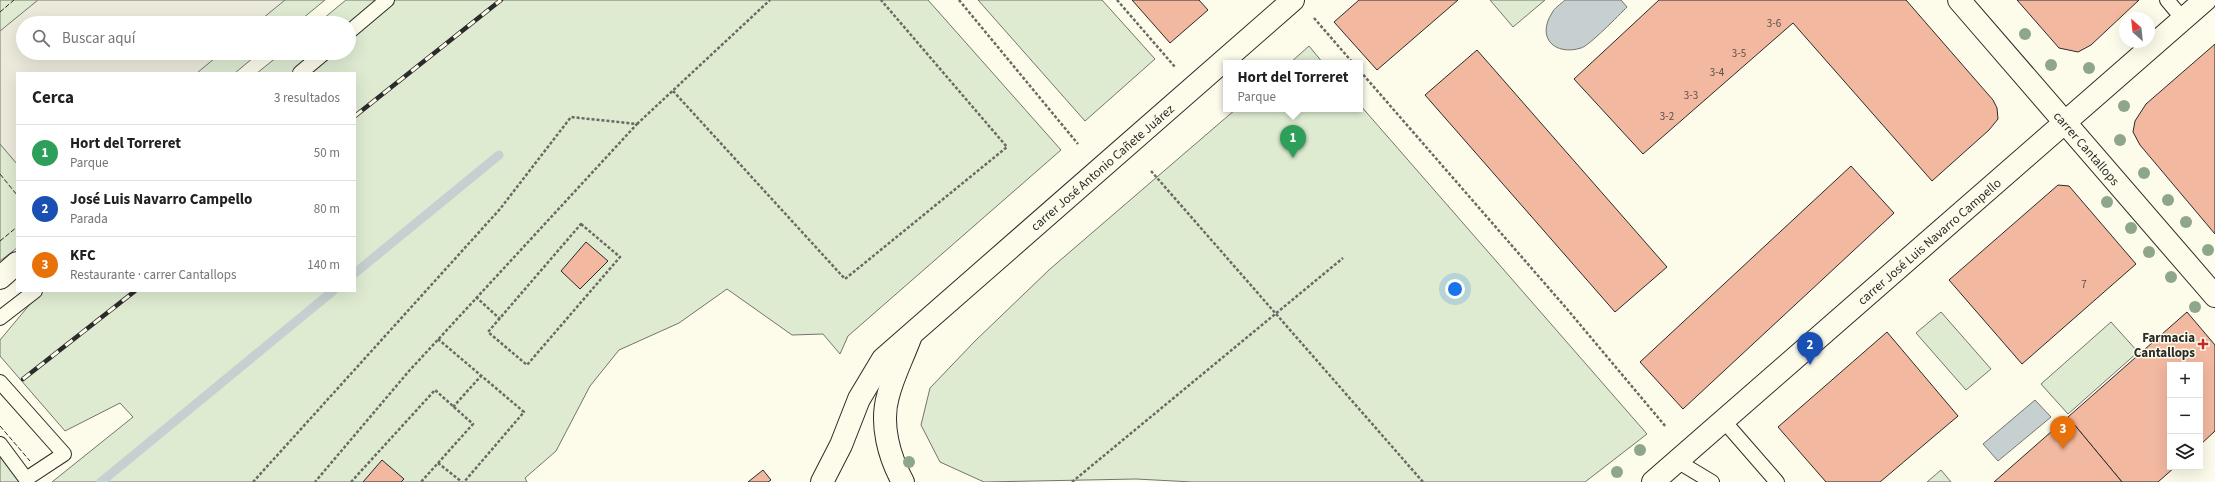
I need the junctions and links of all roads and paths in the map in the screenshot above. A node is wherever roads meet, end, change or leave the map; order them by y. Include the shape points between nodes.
1 (387, 0) edge
2 (770, 0) edge
3 (881, 0) edge
4 (959, 0) edge
5 (1117, 0) edge
6 (1293, 0) edge
7 (1959, 0) edge
8 (2167, 0) edge
9 (2205, 0) edge
10 (1311, 15) dead end
11 (2183, 19) junction
12 (356, 26) edge
13 (316, 60) edge
14 (1224, 60) edge
15 (1350, 60) edge
16 (1223, 61) edge
17 (1175, 67) dead end
18 (301, 72) edge
19 (1363, 74) edge
20 (672, 91) junction
21 (2065, 122) junction
22 (637, 124) junction
23 (1078, 144) dead end
24 (1151, 171) dead end
25 (1343, 258) dead end
26 (16, 264) edge
27 (0, 278) edge
28 (34, 292) edge
29 (2215, 296) edge
30 (476, 297) junction
31 (1276, 314) junction
32 (0, 318) edge
33 (500, 319) junction
34 (912, 333) junction
35 (438, 339) junction
36 (481, 376) junction
37 (0, 382) edge
38 (453, 407) junction
39 (1723, 420) junction
40 (1666, 427) dead end
41 (0, 444) edge
42 (1677, 461) junction
43 (438, 463) junction
44 (253, 482) edge
45 (315, 482) edge
46 (351, 482) edge
47 (421, 482) edge
48 (463, 482) edge
49 (822, 482) edge
50 (903, 482) edge
51 (1072, 482) edge
52 (1423, 482) edge
53 (1653, 482) edge
54 (1712, 482) edge
55 (1777, 482) edge

1 - 12 lane
2 - 20 path
3 - 20 path via 1007,147 844,279
4 - 23 path
5 - 17 path
6 - 14 street, carrer José Antonio Cañete Juárez
7 - 21 street, carrer Cantallops
8 - 11 lane
9 - 11 street, carrer José Luis Navarro Campello
10 - 15 path
11 - 21 street, carrer José Luis Navarro Campello
13 - 18 lane
16 - 34 street, carrer José Antonio Cañete Juárez
19 - 40 path via 1567,308
20 - 22 path
21 - 29 street, carrer Cantallops
21 - 39 street, carrer José Luis Navarro Campello
22 - 30 path
22 - 44 path via 571,118 500,210
24 - 31 path
25 - 31 path
26 - 27 street
28 - 32 lane
30 - 33 path
30 - 35 path
31 - 51 path
31 - 52 path
33 - 33 path via 488,332 526,366 620,257 581,224
34 - 49 street, carrer José Antonio Cañete Juárez via 883,360 859,398 841,445
34 - 50 street, carrer José Antonio Cañete Juárez via 887,396 885,434
35 - 36 path
35 - 45 path
36 - 38 path
36 - 48 path via 524,412
37 - 41 lane via 64,454 26,479
38 - 43 path via 473,424
38 - 46 path via 435,390
39 - 42 street, carrer José Luis Navarro Campello
39 - 55 lane
42 - 53 street, carrer José Luis Navarro Campello
42 - 54 lane
43 - 47 path
43 - 48 path

